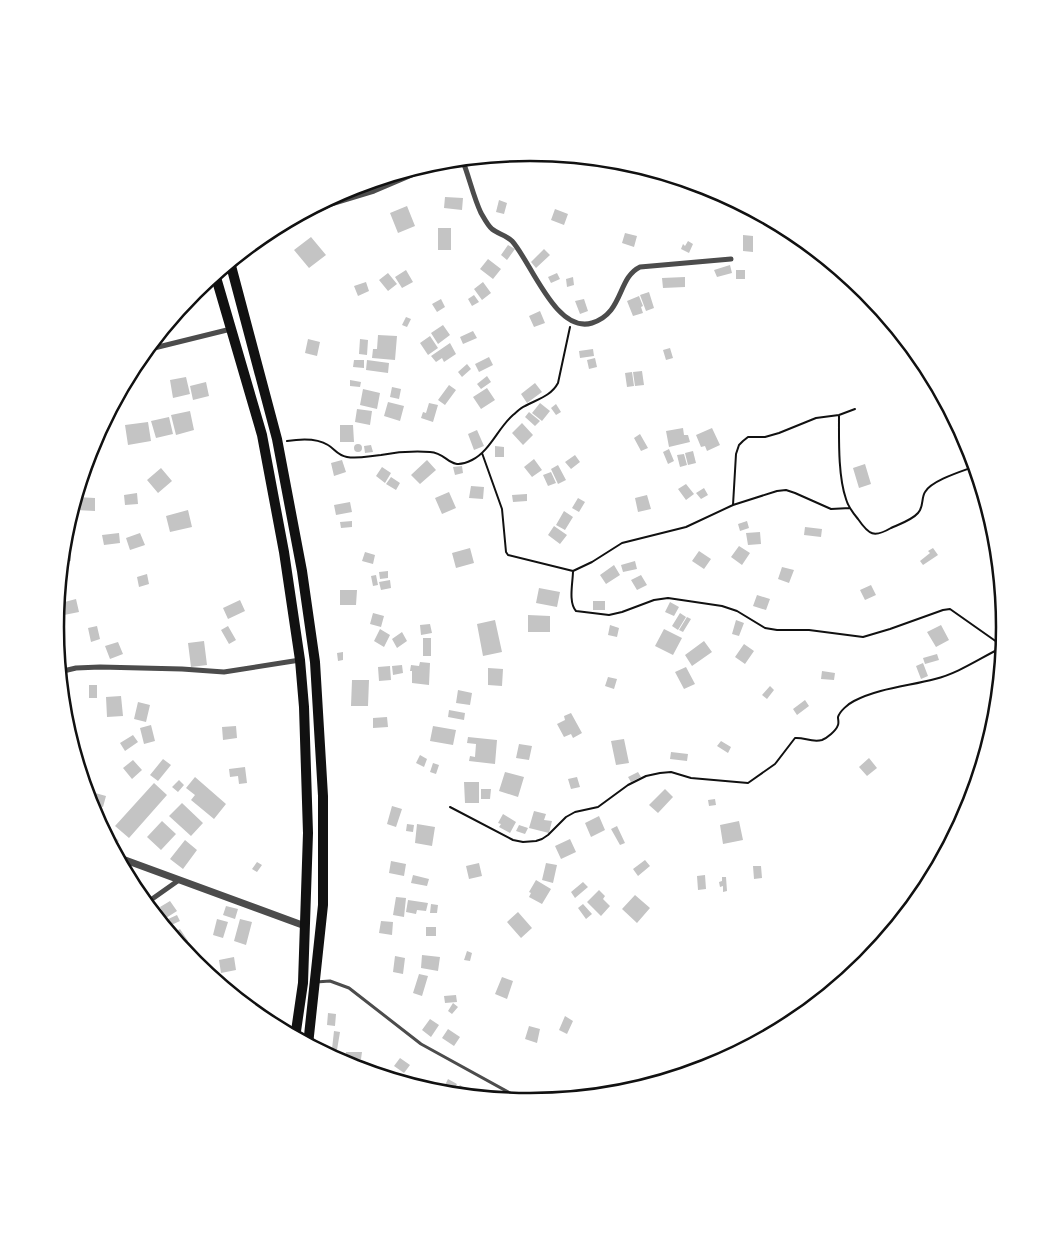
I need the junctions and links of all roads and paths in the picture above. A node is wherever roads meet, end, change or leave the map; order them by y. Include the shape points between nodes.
1 (465, 166) edge
2 (400, 180) edge
3 (342, 201) edge
4 (731, 259) dead end
5 (232, 269) edge
6 (217, 282) edge
7 (572, 321) junction
8 (232, 329) junction
9 (157, 347) edge
10 (855, 409) dead end
11 (839, 415) junction
12 (277, 442) junction
13 (482, 453) junction
14 (969, 469) edge
15 (733, 505) junction
16 (850, 508) junction
17 (573, 570) junction
18 (997, 642) edge
19 (996, 651) edge
20 (300, 660) junction
21 (66, 670) edge
22 (450, 807) dead end
23 (126, 861) edge
24 (180, 880) junction
25 (151, 900) edge
26 (305, 926) junction
27 (315, 982) junction
28 (296, 1031) edge
29 (309, 1038) edge
30 (510, 1093) edge

1 - 7 street via 482,213 492,228 513,242 559,311
2 - 3 street
4 - 7 street via 640,267 632,271 618,302 608,315 593,323 580,325
5 - 12 highway
6 - 8 highway
7 - 13 path via 555,390 523,406
8 - 9 street
8 - 20 highway via 262,435
10 - 11 path
11 - 15 path via 816,418 779,434 748,437 738,445
11 - 16 path via 843,487
12 - 13 path via 313,440 328,444 338,455 349,457 433,452 457,464
12 - 27 highway via 302,571 315,670 323,796 323,905
13 - 17 path via 502,509 508,555
14 - 16 path via 927,488 919,512 880,535 870,534
15 - 16 path via 786,490 831,509
15 - 17 path via 686,527 622,543
17 - 18 path via 572,602 576,611 609,615 668,598 722,606 765,628 863,637 950,610
19 - 22 path via 953,673 854,701 842,710 836,729 826,738 814,742 795,738 775,764 748,783 692,778 671,772 646,776 620,789 598,807 566,817 548,835 536,841 513,840
20 - 21 street via 224,672 100,667
20 - 26 highway via 307,798
23 - 24 street
24 - 25 street
24 - 26 street
26 - 28 highway via 303,983
27 - 29 highway
27 - 30 lane via 330,981 349,988 421,1044

